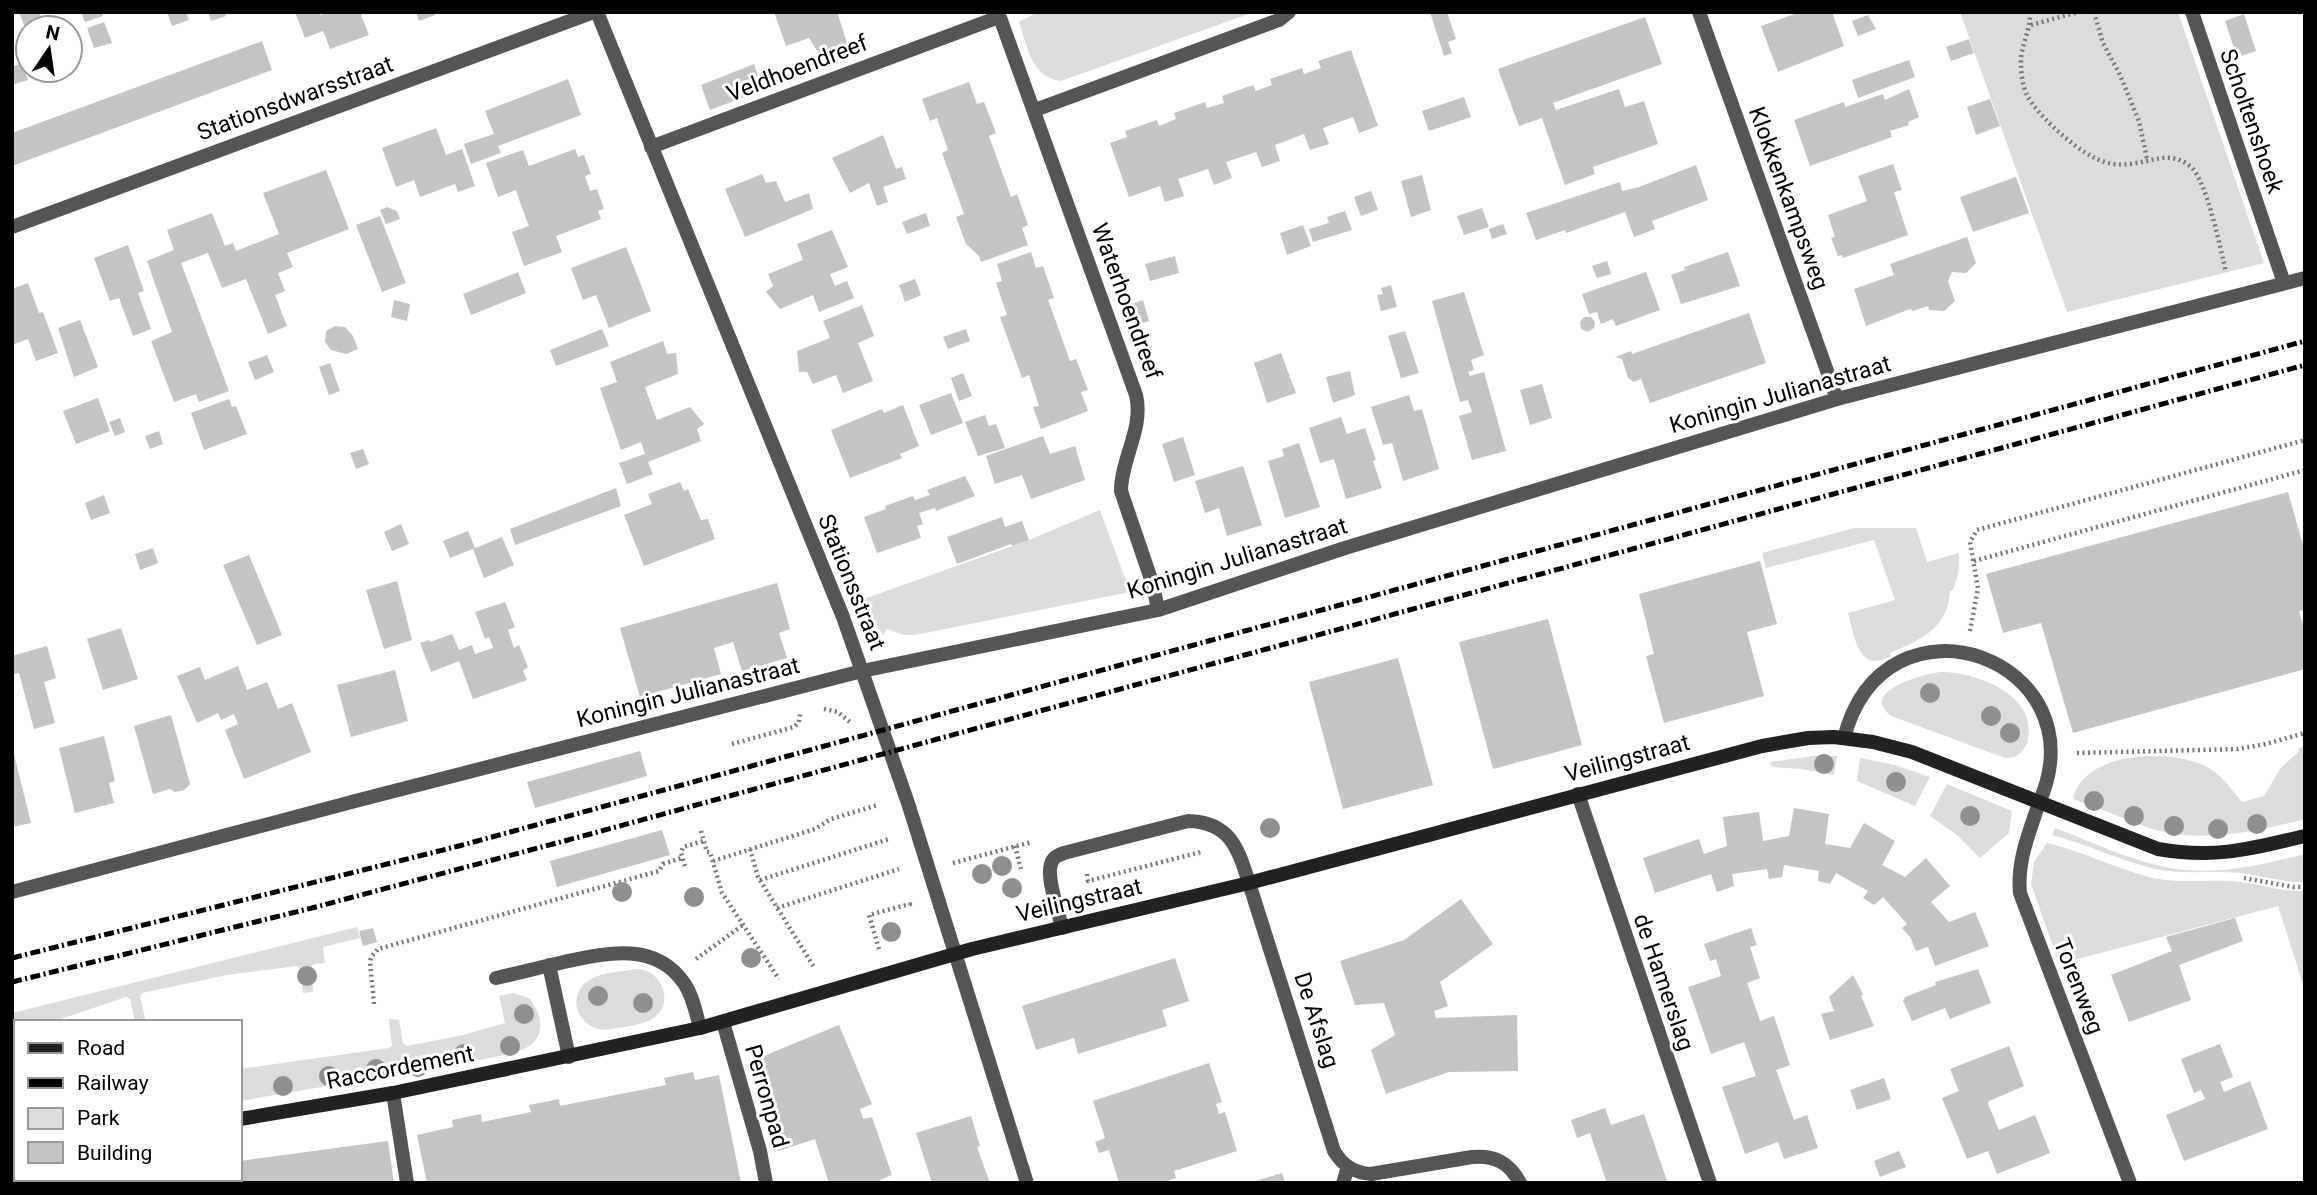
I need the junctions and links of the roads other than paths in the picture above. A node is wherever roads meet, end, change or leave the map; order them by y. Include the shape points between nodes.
1 (596, 12) edge
2 (1289, 12) edge
3 (1699, 12) edge
4 (2192, 12) edge
5 (998, 15) edge
6 (1035, 110) junction
7 (651, 147) junction
8 (12, 227) edge
9 (2305, 278) edge
10 (2284, 284) junction
11 (1837, 399) junction
12 (1158, 610) junction
13 (862, 671) junction
14 (1844, 738) junction
15 (1578, 794) junction
16 (2039, 803) junction
17 (2305, 836) edge
18 (1249, 883) junction
19 (12, 892) edge
20 (1062, 928) junction
21 (956, 955) junction
22 (549, 965) junction
23 (496, 978) dead end
24 (723, 1022) junction
25 (700, 1028) junction
26 (569, 1057) junction
27 (393, 1093) junction
28 (242, 1119) edge
29 (1348, 1167) junction
30 (765, 1177) edge
31 (407, 1183) edge
32 (1027, 1183) edge
33 (1343, 1183) edge
34 (1520, 1183) edge
35 (1710, 1183) edge
36 (2130, 1183) edge

1 - 7 street, Stationsstraat
1 - 8 street, Stationsdwarsstraat
2 - 6 street via 1279,20
3 - 11 street, Klokkenkampsweg
4 - 10 street, Scholtenshoek
5 - 6 street, Waterhoendreef
5 - 7 street, Veldhoendreef
6 - 12 street, Waterhoendreef via 1136,396 1138,414 1121,491
7 - 13 street, Stationsstraat
9 - 10 street, Koningin Julianastraat
10 - 11 street, Koningin Julianastraat
11 - 12 street, Koningin Julianastraat via 1493,502
12 - 13 street, Koningin Julianastraat
13 - 19 street, Koningin Julianastraat
13 - 21 street, Stationsstraat
14 - 15 street, Veilingstraat via 1776,743
14 - 16 street, Veilingstraat via 1912,752
14 - 16 street, Torenweg via 1863,693 1886,670 1916,655 1948,650 1980,656 2003,667 2032,695 2046,725 2051,754
15 - 18 street, Veilingstraat
15 - 35 street, de Hamerslag
16 - 17 street, Veilingstraat via 2149,847 2188,854 2239,852
16 - 36 street, Torenweg via 2022,854 2020,893
18 - 20 street, Veilingstraat
18 - 20 street, De Afslag via 1237,848 1217,828 1188,821 1167,826 1055,858 1051,875
18 - 29 street, De Afslag via 1334,1151
20 - 21 street, Veilingstraat
21 - 24 street, Raccordement
21 - 32 street, Stationsstraat
22 - 23 street
22 - 25 street via 625,952 657,960 677,975 690,993
22 - 26 street
24 - 25 street, Raccordement
24 - 30 street, Perronpad
25 - 26 street, Raccordement
26 - 27 street, Raccordement
27 - 28 street, Raccordement
27 - 31 street
29 - 33 street
29 - 34 street via 1371,1174 1488,1156 1504,1162

